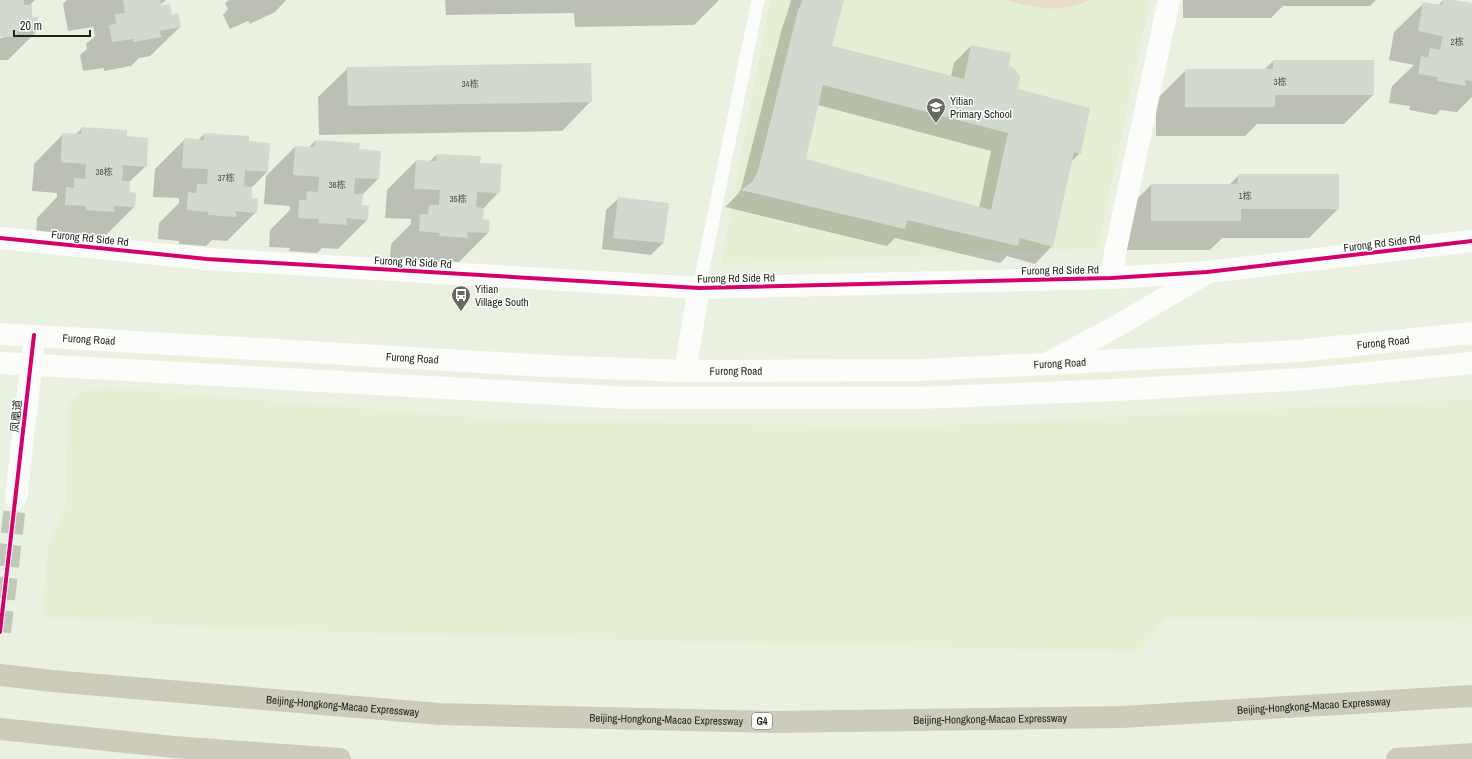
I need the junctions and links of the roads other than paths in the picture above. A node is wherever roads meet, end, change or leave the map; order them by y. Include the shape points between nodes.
1 (758, 0) edge
2 (1169, 0) edge
3 (0, 238) edge
4 (1472, 242) edge
5 (1207, 272) junction
6 (1110, 278) junction
7 (699, 288) junction
8 (1472, 333) edge
9 (0, 334) edge
10 (34, 335) junction
11 (0, 363) edge
12 (1472, 363) edge
13 (31, 364) junction
14 (1045, 364) junction
15 (685, 371) junction
16 (16, 498) tunnel mouth
17 (0, 675) edge
18 (1472, 696) edge
19 (0, 729) edge
20 (1472, 754) edge
21 (340, 759) edge
22 (1397, 759) edge

1 - 7 lane
2 - 6 main road
3 - 7 main road, Furong Rd Side Rd via 207,258
4 - 5 main road, Furong Rd Side Rd
5 - 6 main road, Furong Rd Side Rd
5 - 14 main road via 1117,326
6 - 7 main road, Furong Rd Side Rd
7 - 15 main road
8 - 14 main road, Furong Road via 1298,351
9 - 10 main road, Furong Road
10 - 13 main road, 凤凰道
10 - 15 main road, Furong Road via 540,366
11 - 13 main road
12 - 13 main road via 1307,379 916,398 628,398
13 - 16 main road, 凤凰道
14 - 15 main road, Furong Road via 921,370
17 - 18 highway, Beijing-Hongkong-Macao Expressway / G4 via 439,714 775,722 1121,717
19 - 21 highway via 174,748
20 - 22 highway

